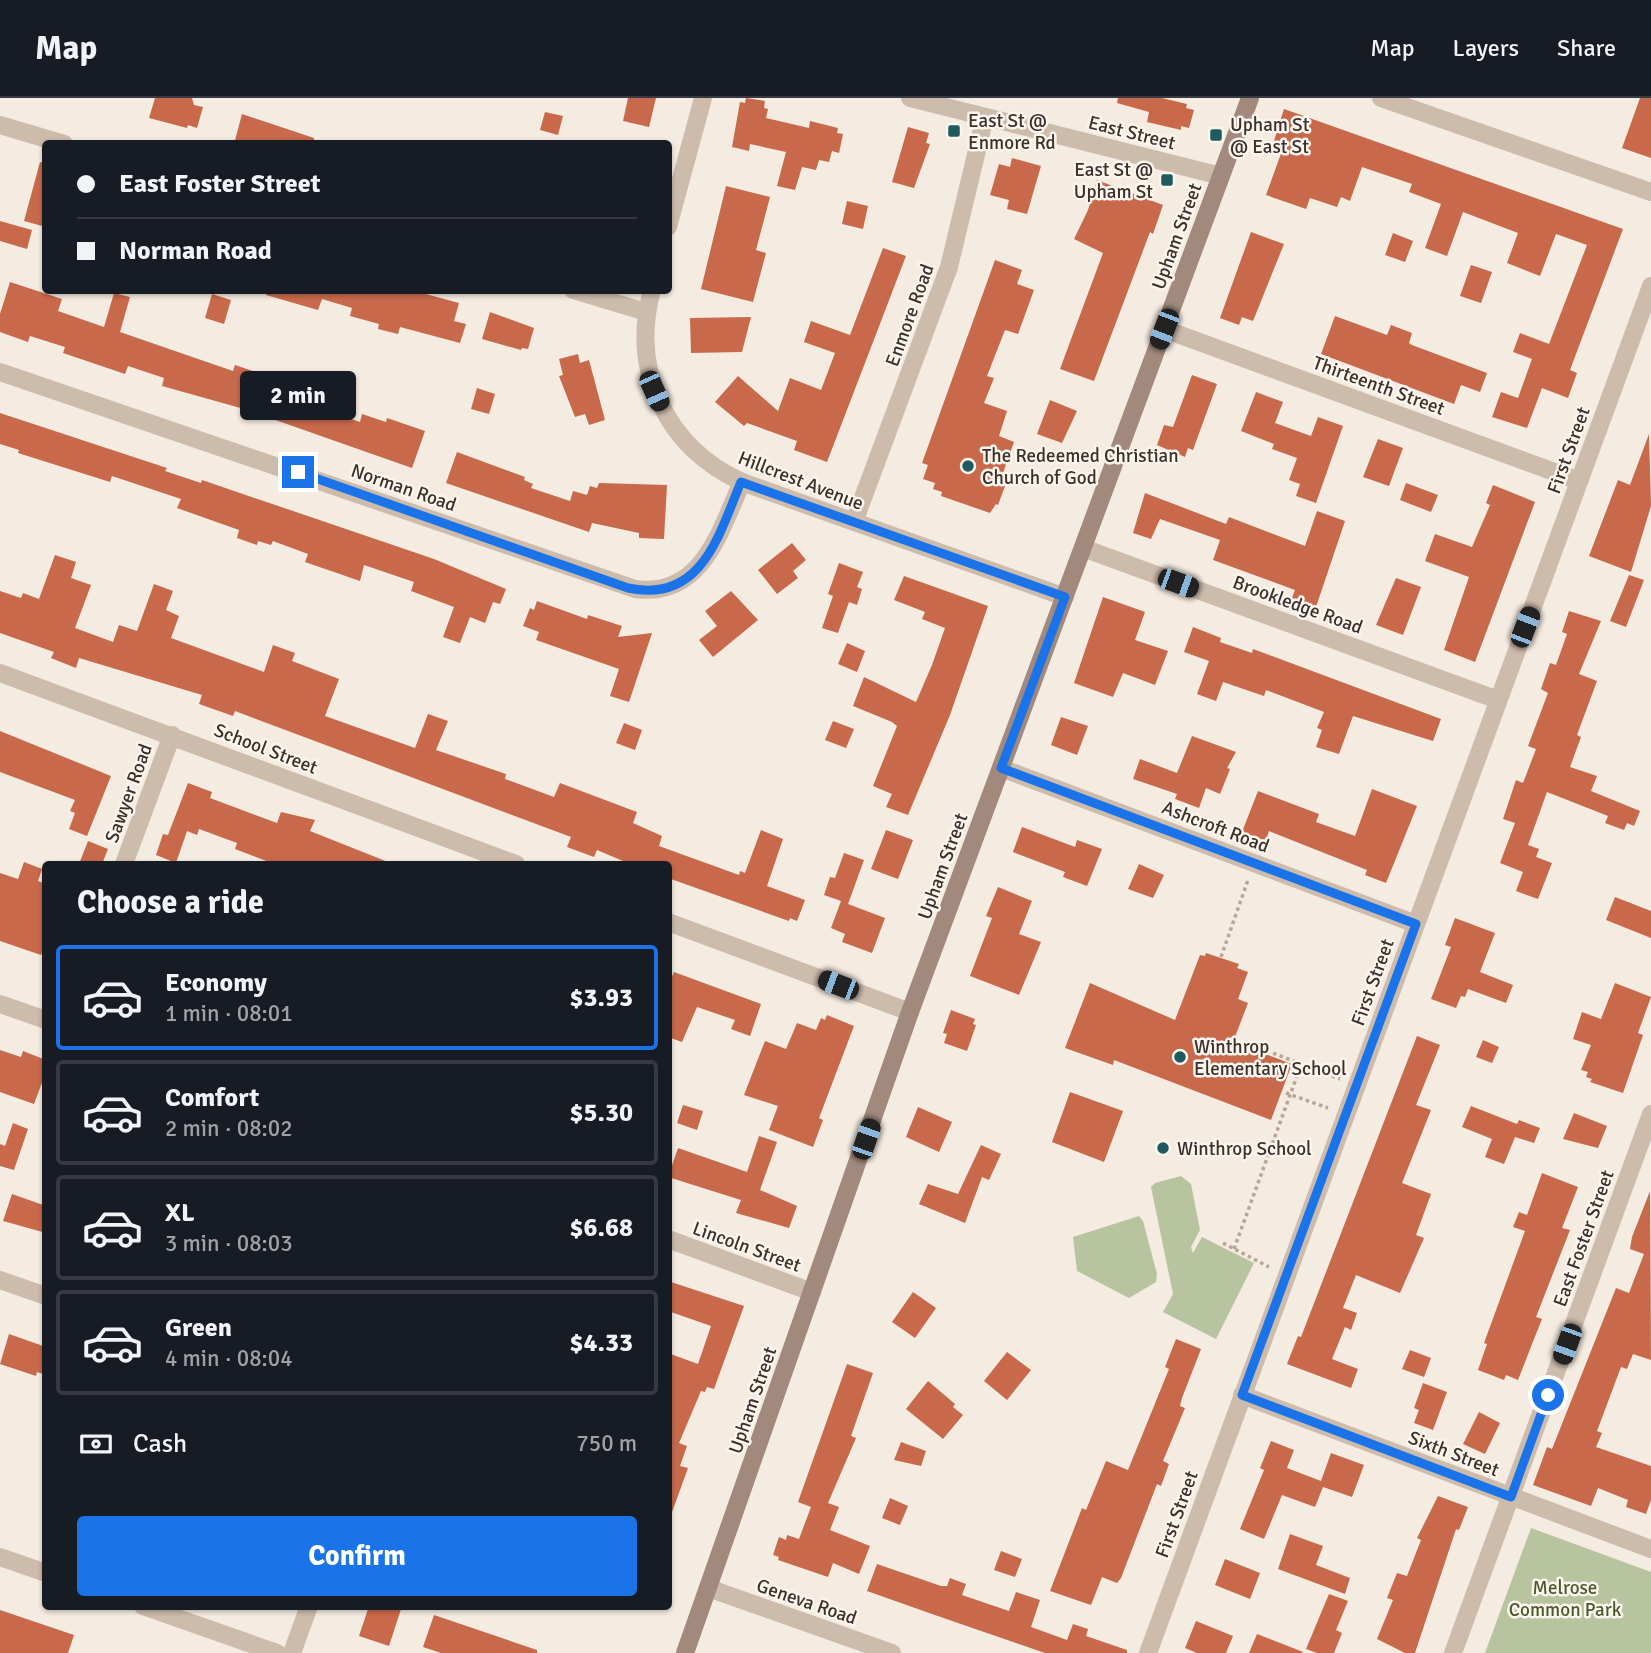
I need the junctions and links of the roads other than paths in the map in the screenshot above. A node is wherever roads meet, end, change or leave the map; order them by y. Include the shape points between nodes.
1 (703, 98) edge
2 (910, 98) edge
3 (1250, 98) edge
4 (1381, 98) edge
5 (985, 117) junction
6 (0, 125) edge
7 (51, 140) edge
8 (1221, 176) junction
9 (1651, 192) edge
10 (672, 212) edge
11 (1651, 286) edge
12 (586, 294) edge
13 (651, 294) edge
14 (646, 312) junction
15 (1164, 329) junction
16 (0, 372) edge
17 (1579, 481) junction
18 (741, 482) junction
19 (854, 522) junction
20 (1083, 548) junction
21 (1065, 597) junction
22 (0, 673) edge
23 (1498, 700) junction
24 (172, 736) junction
25 (1001, 768) junction
26 (125, 861) edge
27 (508, 861) edge
28 (672, 923) edge
29 (1416, 924) junction
30 (0, 1004) edge
31 (910, 1012) junction
32 (42, 1019) edge
33 (1651, 1114) edge
34 (672, 1241) edge
35 (0, 1280) edge
36 (812, 1292) junction
37 (42, 1295) edge
38 (1242, 1395) junction
39 (1511, 1497) junction
40 (1651, 1549) edge
41 (0, 1557) edge
42 (42, 1572) edge
43 (708, 1588) junction
44 (154, 1610) edge
45 (308, 1610) edge
46 (277, 1653) edge
47 (292, 1653) edge
48 (685, 1653) edge
49 (891, 1653) edge
50 (1148, 1653) edge
51 (1453, 1653) edge

1 - 10 street
2 - 5 street, East Street
3 - 8 main road, Upham Street
4 - 9 street
5 - 8 street, East Street
5 - 19 street, Enmore Road via 950,267
6 - 7 street
8 - 15 main road, Upham Street
11 - 17 street, First Street
12 - 14 street
13 - 14 street, Hillcrest Avenue
14 - 18 street, Hillcrest Avenue via 646,360 660,407 677,434 700,457
15 - 17 street, Thirteenth Street
15 - 20 main road, Upham Street
16 - 18 street, Norman Road via 635,589 670,587 695,572 709,556
17 - 23 street, First Street
18 - 19 street, Hillcrest Avenue
19 - 21 street, Hillcrest Avenue
20 - 21 main road, Upham Street
20 - 23 street, Brookledge Road
21 - 25 main road, Upham Street
22 - 24 street, School Street
23 - 29 street, First Street
24 - 26 street, Sawyer Road
24 - 27 street, School Street
25 - 29 street, Ashcroft Road
25 - 31 main road, Upham Street
28 - 31 street
29 - 38 street, First Street
30 - 32 street
31 - 36 main road, Upham Street
33 - 39 street, East Foster Street
34 - 36 street, Lincoln Street
35 - 37 street
36 - 43 main road, Upham Street
38 - 39 street, Sixth Street
38 - 50 street, First Street
39 - 40 street, Sixth Street
39 - 51 street, East Foster Street
41 - 42 street
43 - 48 main road, Upham Street
43 - 49 street, Geneva Road
44 - 46 street
45 - 47 street

